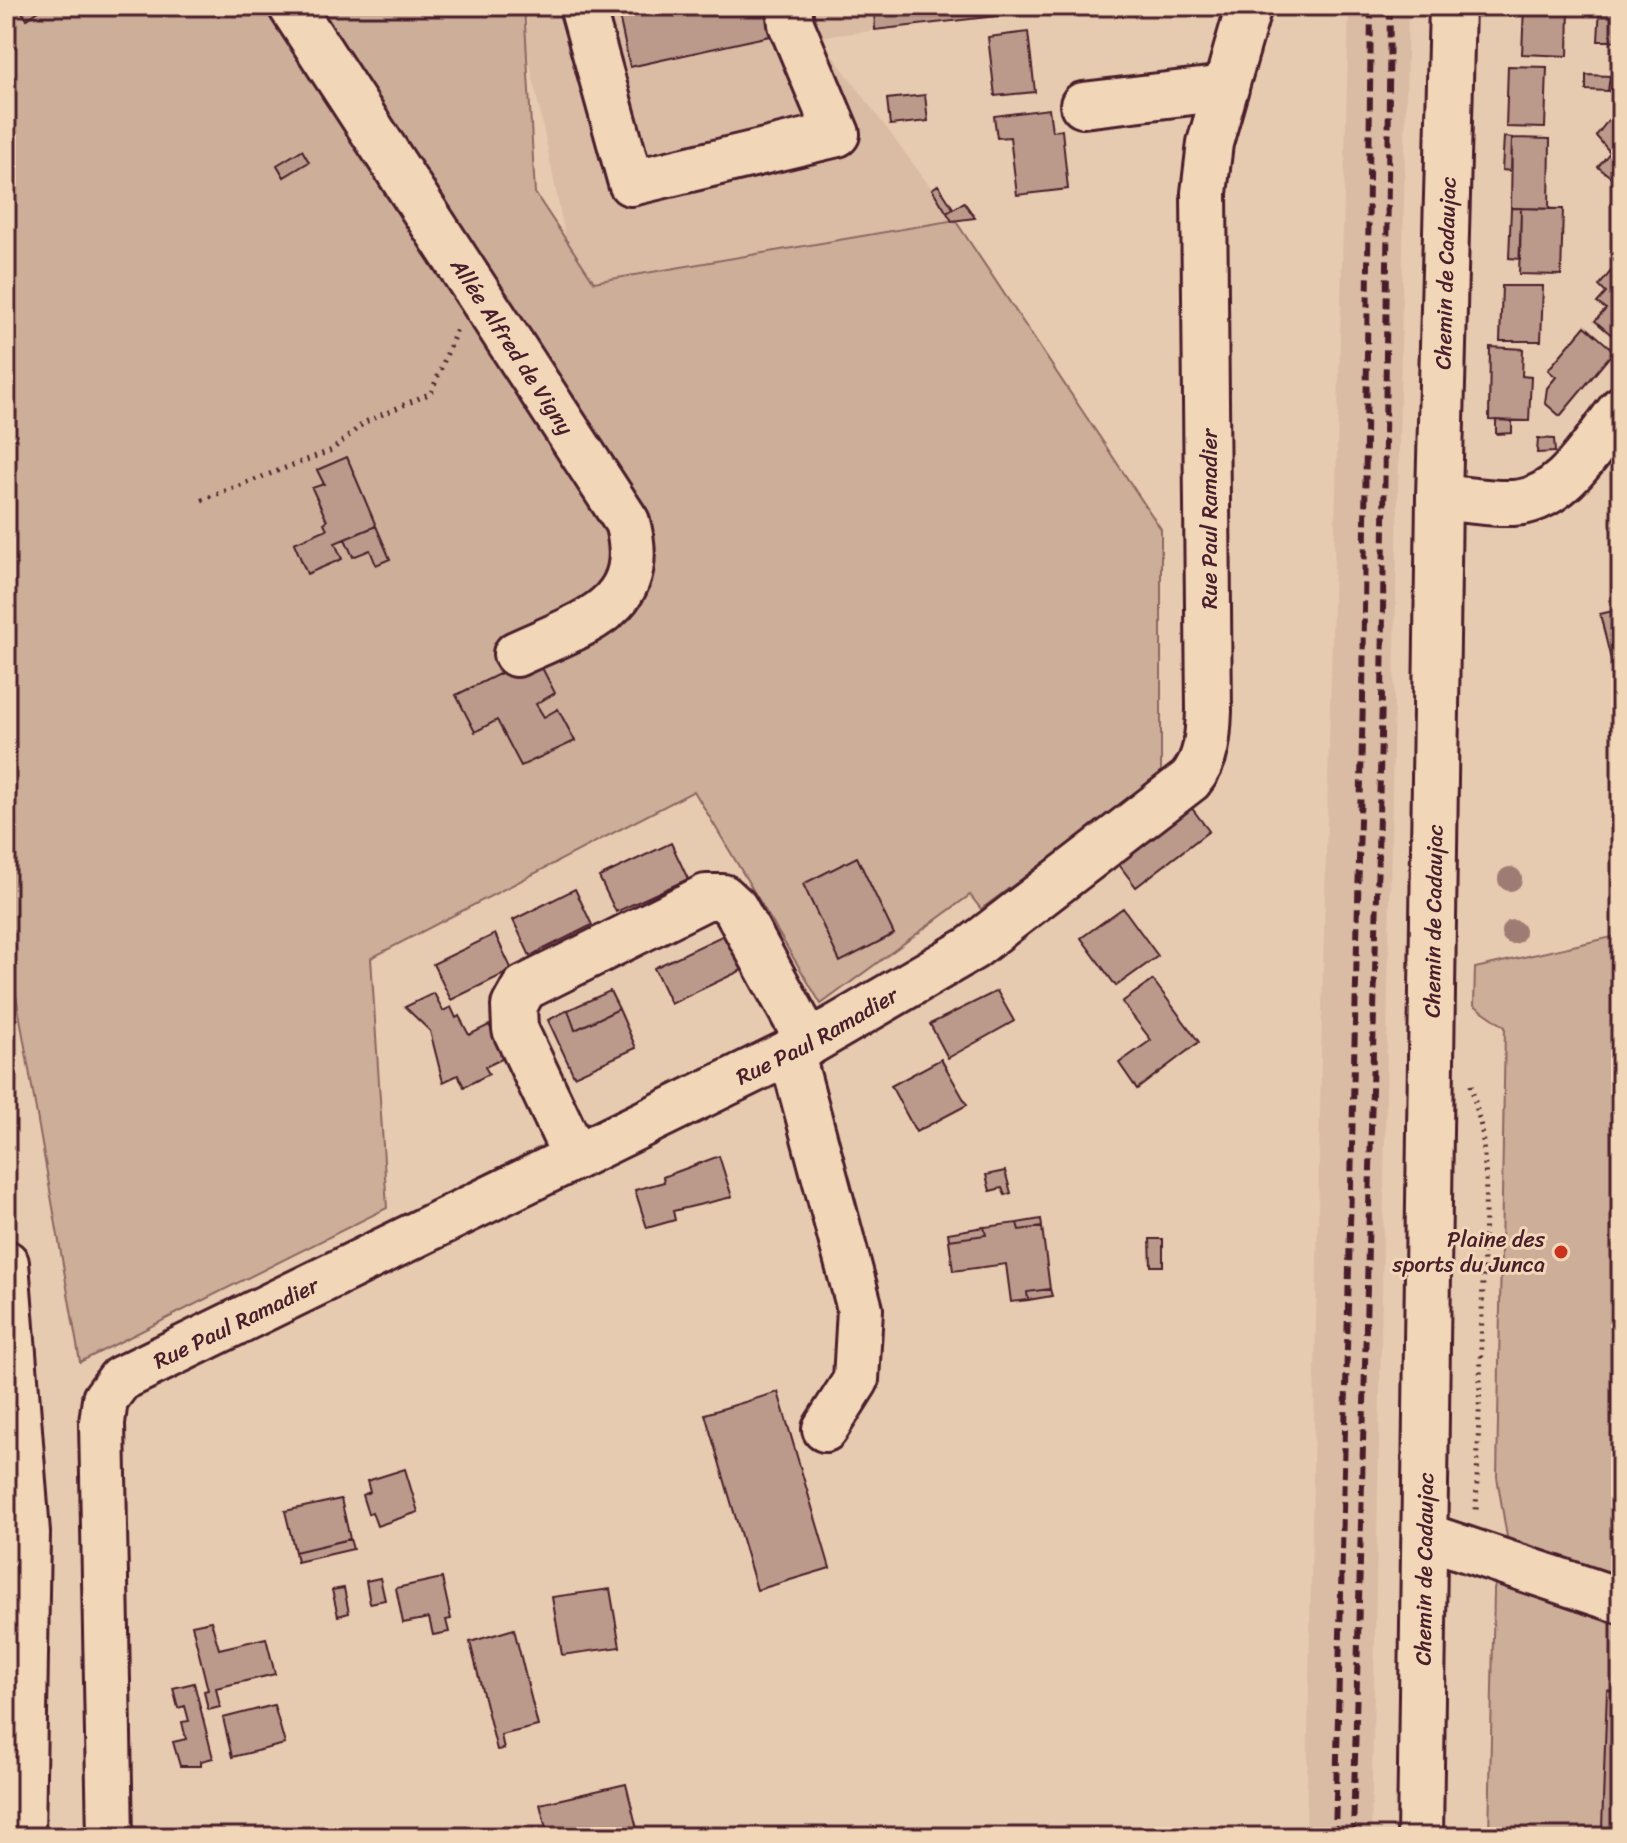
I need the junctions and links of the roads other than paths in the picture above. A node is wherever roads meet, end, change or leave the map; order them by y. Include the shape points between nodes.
1 (291, 6) edge
2 (582, 6) edge
3 (789, 6) edge
4 (1249, 6) edge
5 (1452, 6) edge
6 (1226, 88) junction
7 (1083, 105) dead end
8 (1621, 409) edge
9 (1439, 497) junction
10 (516, 654) dead end
11 (800, 1047) junction
12 (575, 1156) junction
13 (6, 1263) edge
14 (825, 1429) dead end
15 (1426, 1536) junction
16 (1621, 1601) edge
17 (22, 1837) edge
18 (110, 1837) edge
19 (1420, 1837) edge

1 - 10 main road, Allée Alfred de Vigny via 627,522 634,547 629,580 616,602 600,615
2 - 3 main road via 631,183 837,134 791,24
4 - 6 main road, Rue Paul Ramadier
5 - 9 main road, Chemin de Cadaujac
6 - 7 main road
6 - 11 main road, Rue Paul Ramadier via 1210,143 1204,193 1209,711 1199,768 972,948
8 - 9 main road via 1565,478 1535,499 1514,503
9 - 15 main road, Chemin de Cadaujac
11 - 12 main road, Rue Paul Ramadier
11 - 12 main road via 735,908 723,897 706,897 524,988 514,1006 515,1029
11 - 14 main road via 860,1309 856,1380
12 - 18 main road, Rue Paul Ramadier via 120,1379 105,1399
13 - 17 main road via 27,1533
15 - 16 main road
15 - 19 main road, Chemin de Cadaujac

